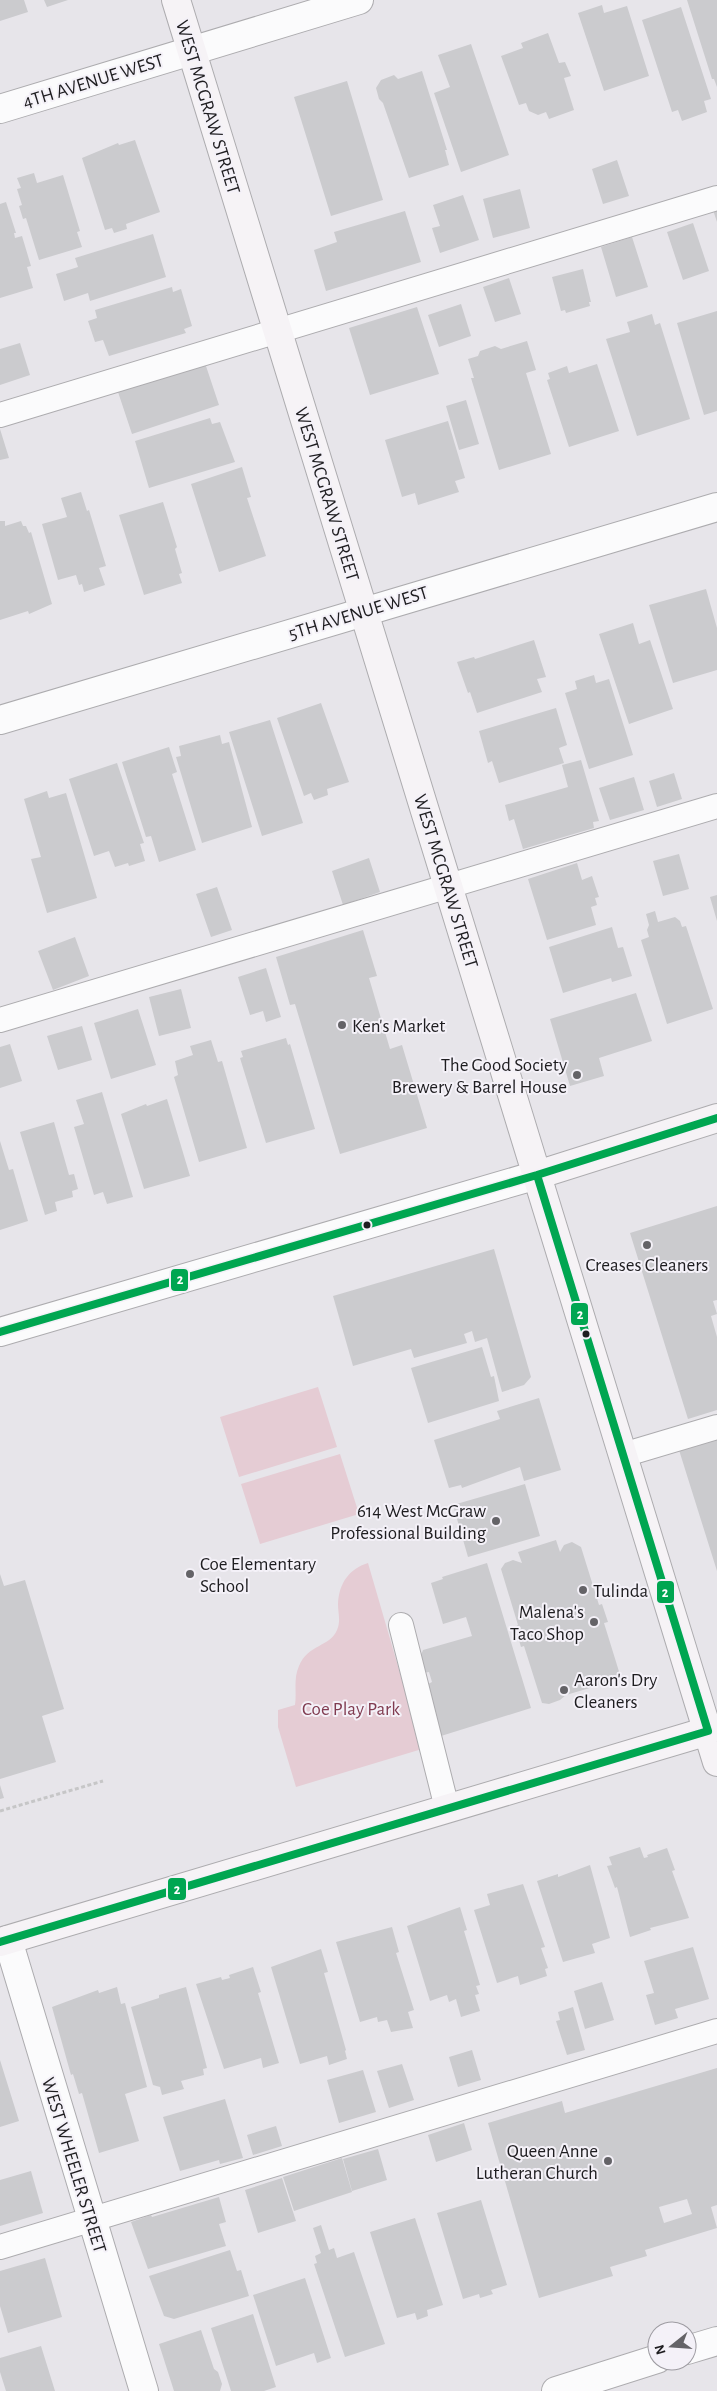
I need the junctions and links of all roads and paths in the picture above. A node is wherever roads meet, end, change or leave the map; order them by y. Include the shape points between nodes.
1 (176, 0) edge
2 (359, 0) edge
3 (192, 50) junction
4 (0, 109) edge
5 (717, 198) edge
6 (278, 332) junction
7 (0, 415) edge
8 (717, 506) edge
9 (364, 610) junction
10 (0, 720) edge
11 (717, 806) edge
12 (448, 886) junction
13 (0, 1020) edge
14 (717, 1118) edge
15 (537, 1175) junction
16 (0, 1332) edge
17 (717, 1427) edge
18 (623, 1455) junction
19 (400, 1625) dead end
20 (712, 1730) edge
21 (717, 1762) edge
22 (103, 1782) dead end
23 (447, 1808) junction
24 (0, 1811) edge
25 (4, 1941) edge
26 (717, 2031) edge
27 (91, 2219) junction
28 (0, 2247) edge
29 (717, 2341) edge
30 (697, 2347) edge
31 (647, 2362) edge
32 (144, 2391) edge
33 (556, 2391) edge

1 - 3 street, WEST MCGRAW STREET
2 - 3 street, 4TH AVENUE WEST
3 - 4 street, 4TH AVENUE WEST
3 - 6 street, WEST MCGRAW STREET
5 - 6 lane
6 - 7 lane
6 - 9 street, WEST MCGRAW STREET
8 - 9 street, 5TH AVENUE WEST
9 - 10 street, 5TH AVENUE WEST
9 - 12 street, WEST MCGRAW STREET
11 - 12 lane
12 - 13 lane
12 - 15 street, WEST MCGRAW STREET
14 - 15 street
15 - 16 street
15 - 18 street, WEST MCGRAW STREET
17 - 18 lane
18 - 20 street, WEST MCGRAW STREET
19 - 23 lane
20 - 21 street, WEST MCGRAW STREET
20 - 23 street
22 - 24 path
23 - 25 street
25 - 27 street, WEST WHEELER STREET
26 - 27 lane
27 - 28 lane
27 - 32 street, WEST WHEELER STREET
29 - 30 street
31 - 33 street

